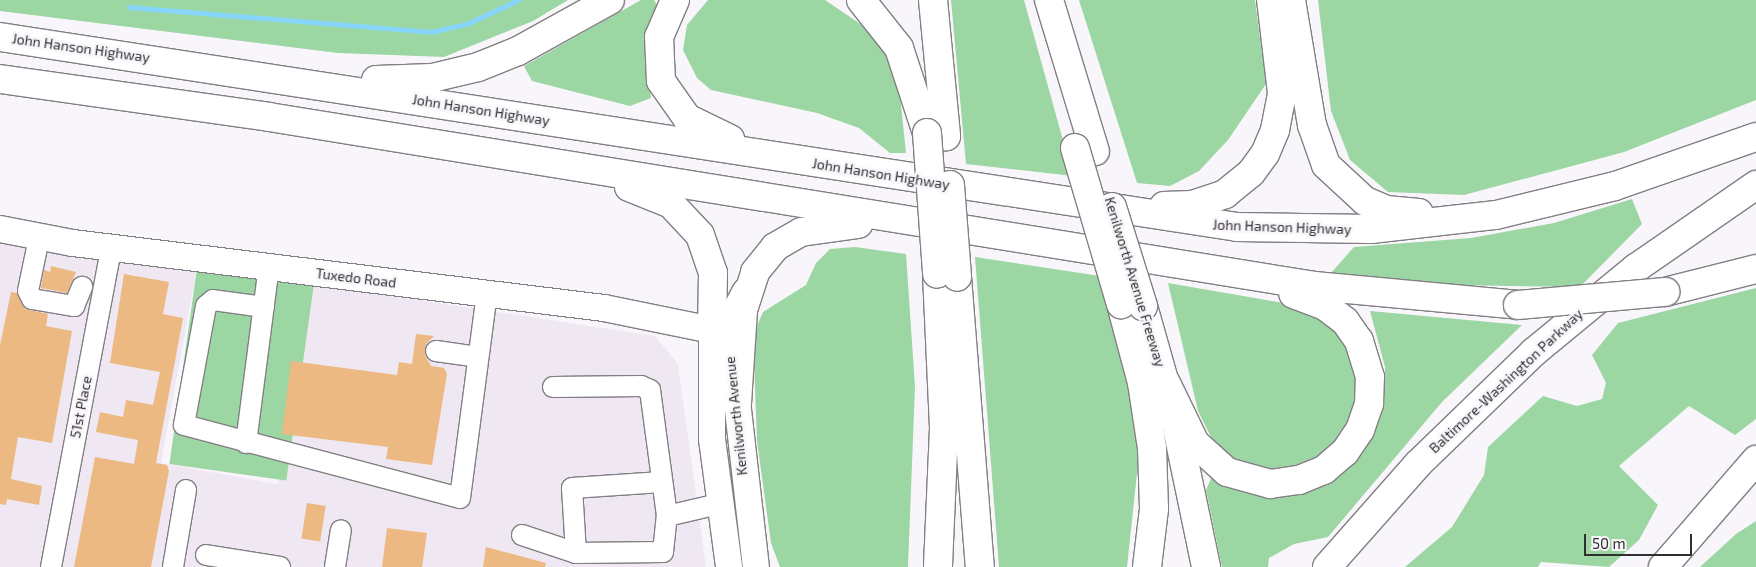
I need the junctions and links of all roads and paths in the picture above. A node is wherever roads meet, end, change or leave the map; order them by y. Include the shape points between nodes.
1 (610, 0) edge
2 (675, 0) edge
3 (861, 0) edge
4 (924, 0) edge
5 (933, 0) edge
6 (1039, 0) edge
7 (1049, 0) edge
8 (1055, 0) edge
9 (1270, 0) edge
10 (1291, 0) edge
11 (1060, 35) junction
12 (0, 37) edge
13 (247, 72) junction
14 (0, 79) edge
15 (937, 134) junction
16 (1756, 137) edge
17 (1085, 149) junction
18 (531, 159) junction
19 (810, 163) junction
20 (1756, 185) edge
21 (1029, 198) junction
22 (1528, 209) junction
23 (941, 226) junction
24 (0, 229) edge
25 (39, 238) junction
26 (111, 248) junction
27 (1190, 266) junction
28 (270, 267) junction
29 (1756, 269) edge
30 (947, 276) junction
31 (82, 287) dead end
32 (746, 292) junction
33 (487, 294) junction
34 (1132, 305) junction
35 (264, 307) junction
36 (712, 330) junction
37 (436, 351) dead end
38 (478, 357) junction
39 (1166, 383) junction
40 (553, 387) dead end
41 (737, 403) junction
42 (246, 443) junction
43 (1756, 460) edge
44 (662, 482) junction
45 (186, 490) dead end
46 (719, 504) junction
47 (942, 510) junction
48 (667, 516) junction
49 (341, 530) dead end
50 (522, 535) dead end
51 (576, 553) junction
52 (206, 555) dead end
53 (51, 567) edge
54 (173, 567) edge
55 (280, 567) edge
56 (335, 567) edge
57 (729, 567) edge
58 (756, 567) edge
59 (926, 567) edge
60 (938, 567) edge
61 (980, 567) edge
62 (1148, 567) edge
63 (1206, 567) edge
64 (1328, 567) edge
65 (1663, 567) edge

1 - 13 highway via 518,51 449,75 392,80
2 - 19 highway via 662,24 657,60 661,81 678,110 706,130
3 - 15 highway via 900,48
4 - 15 highway
5 - 15 highway
6 - 17 highway
7 - 11 highway, Kenilworth Avenue Freeway
8 - 11 highway
9 - 21 highway via 1280,54 1281,104 1265,154 1244,181 1215,199 1186,206
10 - 22 highway via 1316,141 1326,165 1345,186 1364,201 1399,213
11 - 17 highway, Kenilworth Avenue Freeway
12 - 13 highway, John Hanson Highway
13 - 19 highway, John Hanson Highway
14 - 18 highway
15 - 30 highway, bridge
16 - 22 highway, John Hanson Highway via 1648,176
17 - 34 highway, Kenilworth Avenue Freeway, bridge
18 - 23 highway
18 - 36 highway via 653,195 685,216 705,243 712,262
19 - 21 highway, John Hanson Highway
20 - 64 highway, Baltimore-Washington Parkway via 1636,268 1534,352 1419,462
21 - 22 highway, John Hanson Highway via 1196,223 1282,229 1402,226
23 - 27 highway
23 - 32 highway via 850,224 810,228 772,251
24 - 25 main road, Tuxedo Road
25 - 26 main road, Tuxedo Road
25 - 31 street via 28,291 32,299 74,306
26 - 28 main road, Tuxedo Road
26 - 53 street, 51st Place
27 - 29 highway, bridge via 1390,296 1518,305 1594,302 1665,292
27 - 39 highway via 1314,300 1336,313 1364,352 1369,404 1360,430 1336,462 1299,480 1262,483 1234,475 1209,458 1184,424
28 - 33 main road, Tuxedo Road
28 - 35 street
30 - 47 highway
30 - 61 highway
32 - 36 highway via 734,315
32 - 41 highway
33 - 36 main road, Tuxedo Road via 621,310
33 - 38 street
34 - 39 highway, Kenilworth Avenue Freeway
34 - 62 highway via 1152,448 1154,509
35 - 42 street
35 - 42 street via 214,300 206,306 184,420 187,427
36 - 41 main road, Kenilworth Avenue via 726,342 732,357
36 - 46 main road, Kenilworth Avenue via 710,406
37 - 38 street
38 - 42 street via 460,498
39 - 63 highway, Kenilworth Avenue Freeway
40 - 44 street via 641,386 650,390
41 - 58 main road, Kenilworth Avenue
43 - 65 highway
44 - 48 street
44 - 51 street via 572,488
45 - 54 street
46 - 48 street
46 - 57 main road, Kenilworth Avenue
47 - 59 highway
47 - 60 highway
48 - 51 street via 663,552
49 - 56 street
50 - 51 street
52 - 55 street

